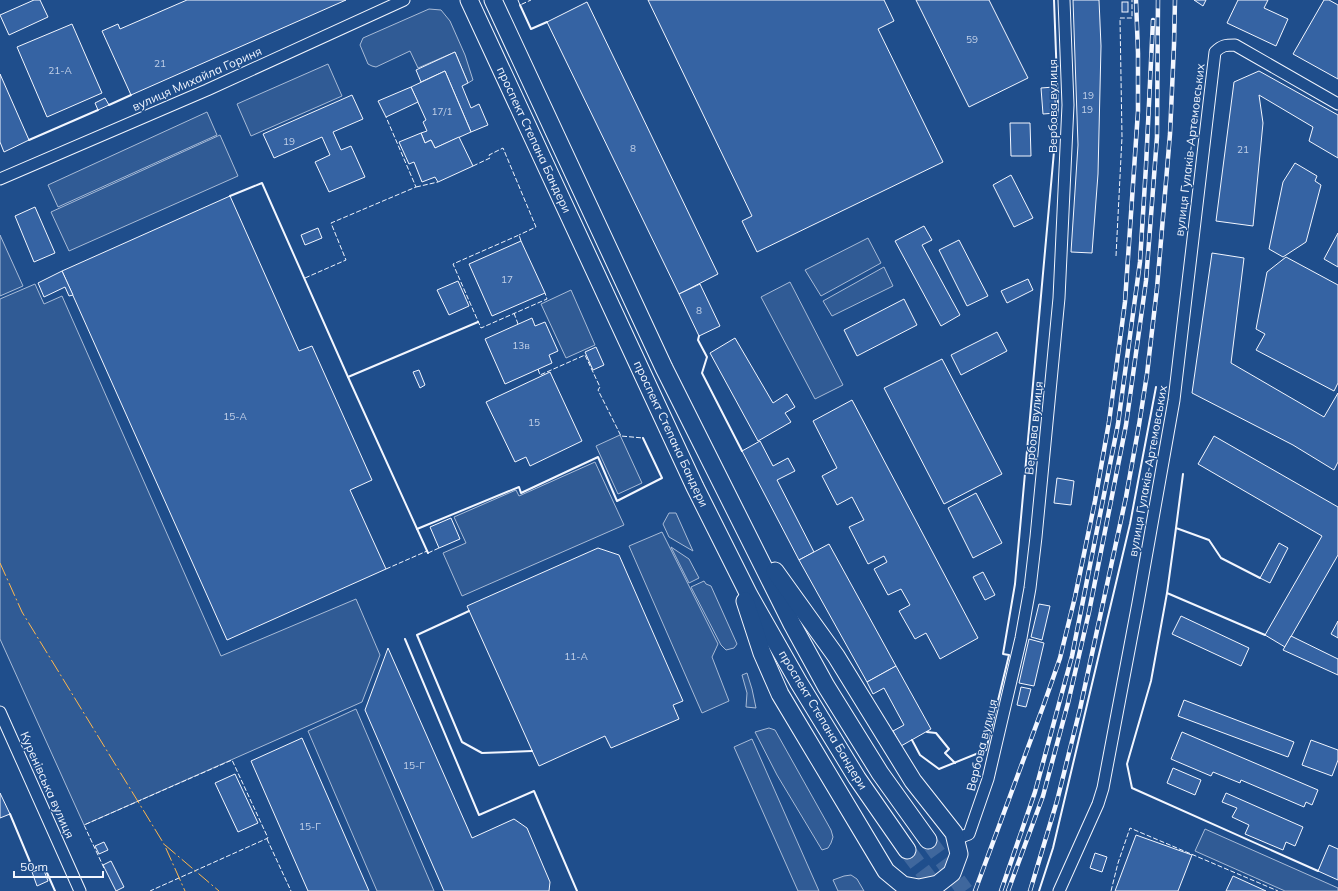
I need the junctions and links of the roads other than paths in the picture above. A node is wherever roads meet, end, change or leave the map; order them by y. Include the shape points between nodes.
1 (404, 0) edge
2 (469, 0) edge
3 (493, 0) edge
4 (1064, 0) edge
5 (1338, 104) edge
6 (0, 179) edge
7 (744, 529) junction
8 (732, 562) junction
9 (0, 712) edge
10 (954, 833) junction
11 (928, 840) tunnel mouth
12 (907, 850) tunnel mouth
13 (80, 891) edge
14 (1059, 891) edge

1 - 6 street, вулиця Михайла Гориня via 206,90
2 - 8 main road, проспект Степана Бандери
3 - 7 main road, проспект Степана Бандери via 664,368
4 - 10 street, Вербова вулиця via 1068,105 1060,298 1030,588 988,779 969,834 962,837
5 - 14 street, вулиця Гулаків-Артемовських via 1235,45 1220,46 1215,52 1174,400 1138,603 1103,788
7 - 10 main road via 836,656 913,781
7 - 11 main road, проспект Степана Бандери via 826,686 880,773
8 - 10 main road via 762,653 780,694 886,871 904,885 919,888 938,884 952,873 959,854
8 - 12 main road, проспект Степана Бандери via 799,682 857,778
9 - 13 street, Куренівська вулиця

